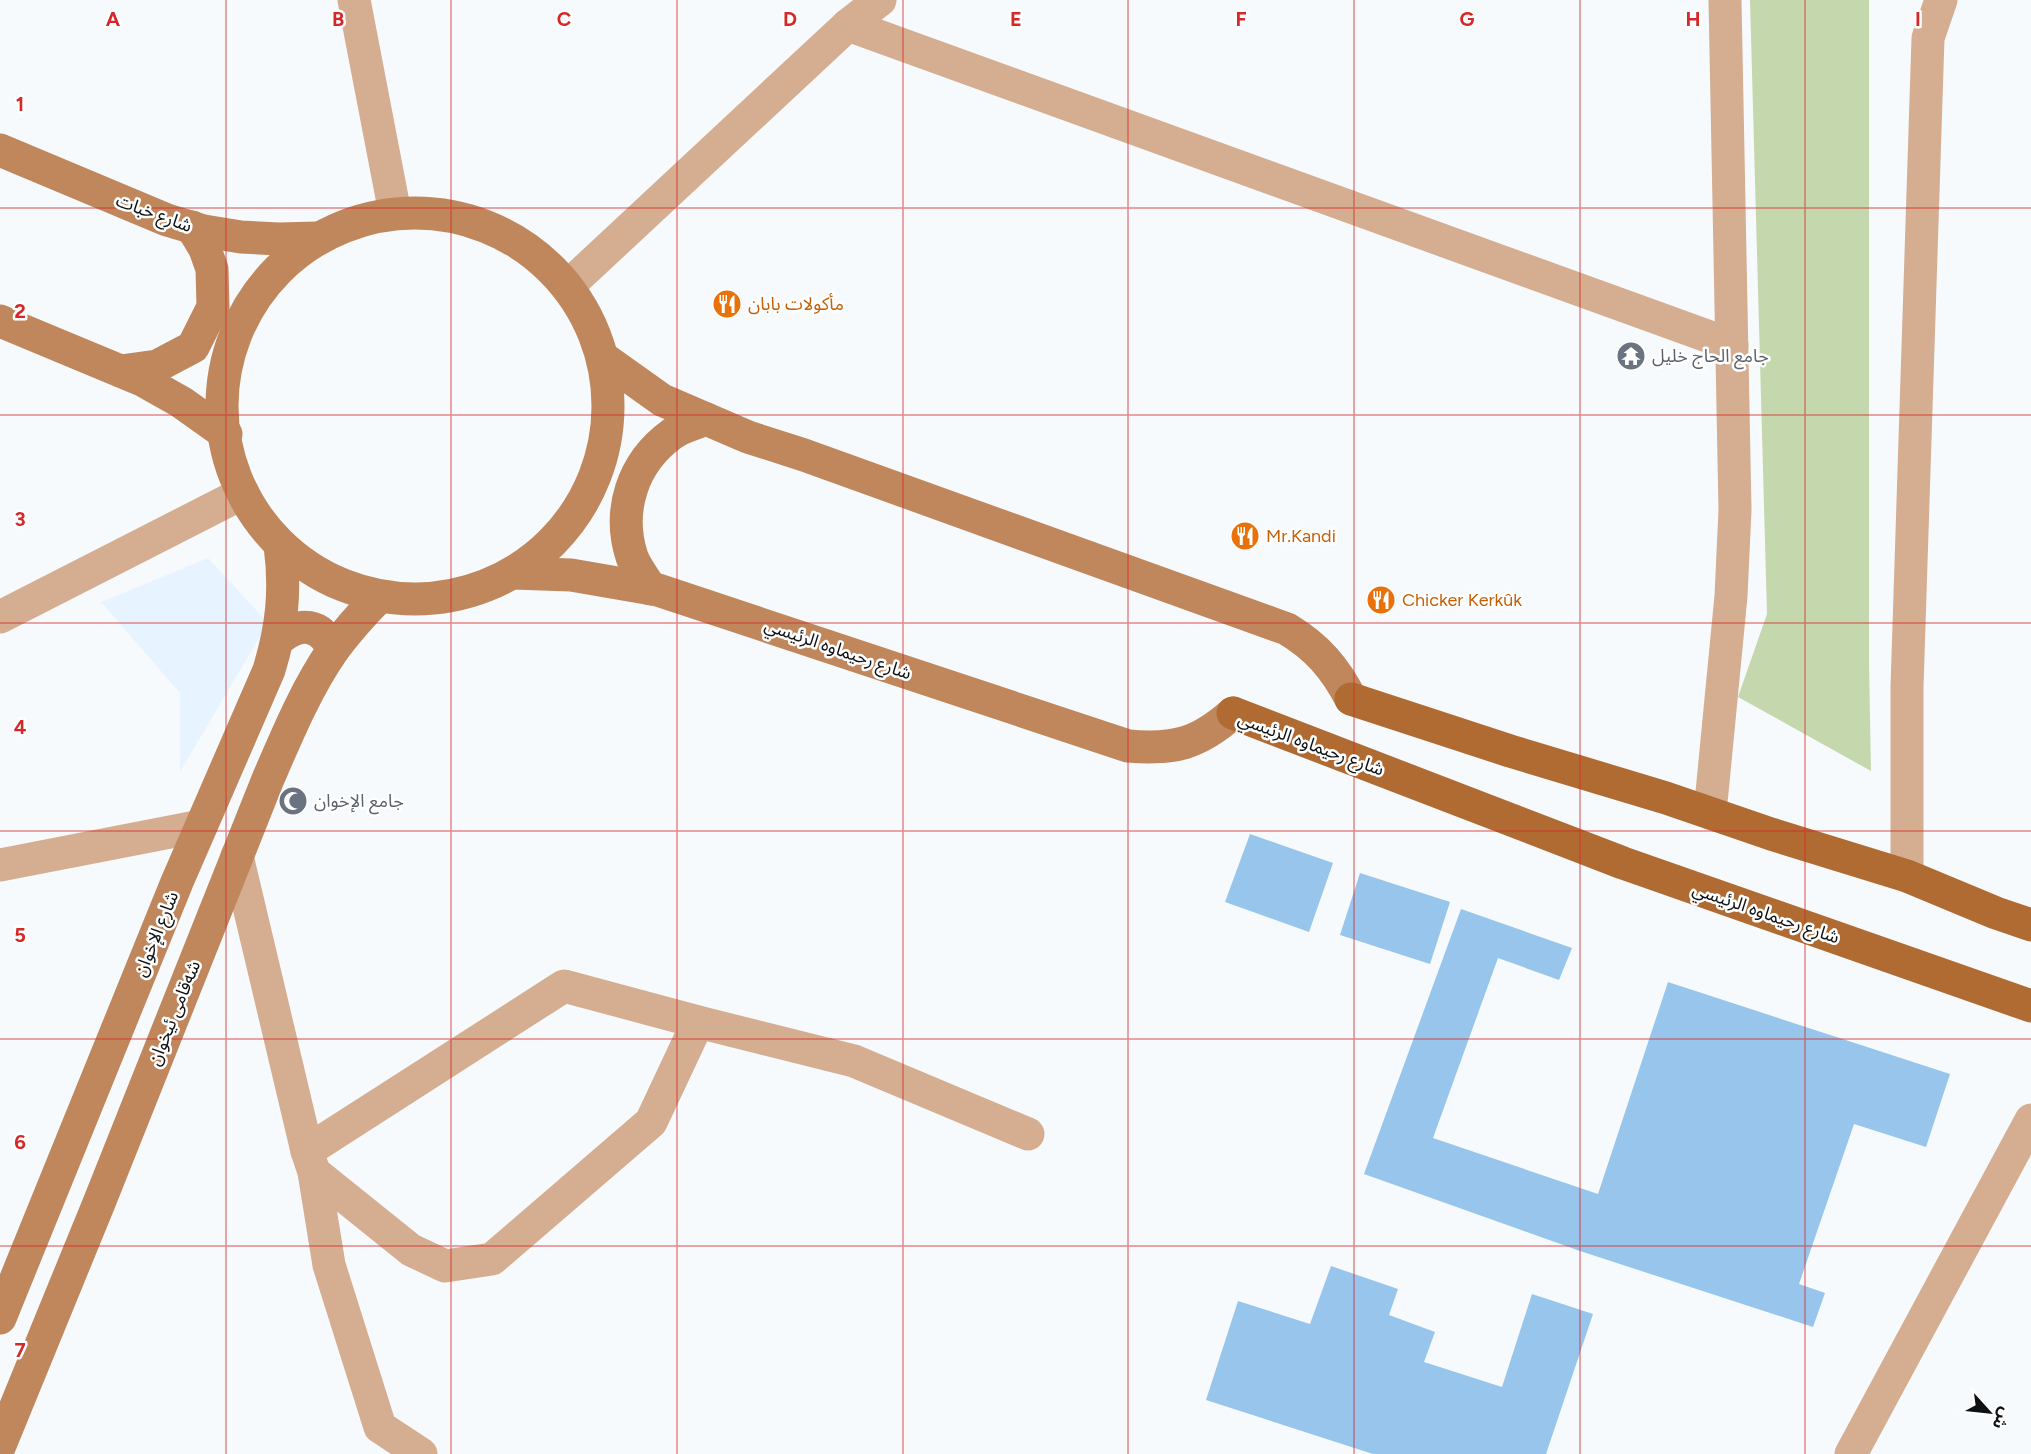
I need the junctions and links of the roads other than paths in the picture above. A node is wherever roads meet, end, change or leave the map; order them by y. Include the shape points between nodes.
1 (354, 0) edge
2 (879, 0) edge
3 (1725, 0) edge
4 (1941, 0) edge
5 (848, 26) junction
6 (0, 150) edge
7 (395, 213) junction
8 (192, 227) junction
9 (317, 238) junction
10 (568, 286) junction
11 (0, 321) edge
12 (1732, 345) junction
13 (603, 358) junction
14 (121, 371) junction
15 (706, 420) junction
16 (226, 434) junction
17 (243, 494) junction
18 (280, 545) junction
19 (513, 573) junction
20 (651, 588) junction
21 (379, 597) junction
22 (0, 617) edge
23 (279, 639) junction
24 (333, 650) junction
25 (1710, 813) junction
26 (201, 826) junction
27 (237, 856) junction
28 (0, 865) edge
29 (1907, 876) junction
30 (2031, 912) edge
31 (1996, 913) junction
32 (2031, 925) edge
33 (2031, 1006) edge
34 (698, 1022) junction
35 (2031, 1120) edge
36 (1028, 1134) dead end
37 (310, 1161) junction
38 (0, 1318) edge
39 (0, 1445) edge
40 (421, 1454) edge
41 (1851, 1454) edge

1 - 7 street
2 - 5 street
3 - 12 street
4 - 29 street via 1928,38 1907,687
5 - 10 street
5 - 12 street
6 - 8 main road, شارع خبات
7 - 9 main road via 355,221
7 - 10 main road via 435,212 473,220 509,235 541,257
8 - 9 main road, شارع خبات via 241,237
8 - 14 main road via 212,269 213,307 193,347 157,366
9 - 16 main road via 288,259 245,314 224,380 222,415
10 - 13 main road
11 - 14 main road
12 - 25 street via 1732,585
13 - 15 main road via 662,400
13 - 19 main road via 609,408 602,457 587,494 553,543
14 - 16 main road via 181,402
15 - 20 main road via 673,433 647,457 630,488 625,524 632,559
15 - 25 main road via 1287,629 1318,651 1351,699
16 - 17 main road via 233,472
17 - 18 main road
17 - 22 street
18 - 21 main road via 326,578
18 - 23 main road, شارع الإخوان via 284,592
19 - 20 main road, شارع رحيماوه الرئيسي via 571,575
19 - 21 main road via 482,588 448,597
20 - 33 main road, شارع رحيماوه الرئيسي via 1128,746 1173,746 1194,740 1233,713 1623,862
21 - 24 main road, شەقامی ئیخوان
23 - 24 main road via 300,627 313,628 322,633
23 - 26 main road, شارع الإخوان via 257,700
24 - 27 main road, شەقامی ئیخوان via 288,732
25 - 29 main road
26 - 28 street
26 - 38 main road, شارع الإخوان
27 - 37 street
27 - 39 main road, شەقامی ئیخوان
29 - 31 main road
30 - 31 main road
31 - 32 main road
34 - 36 street via 854,1061
34 - 37 street via 564,986
34 - 37 street via 651,1122 492,1259 445,1266 411,1250
35 - 41 street
37 - 40 street via 329,1265 380,1427

